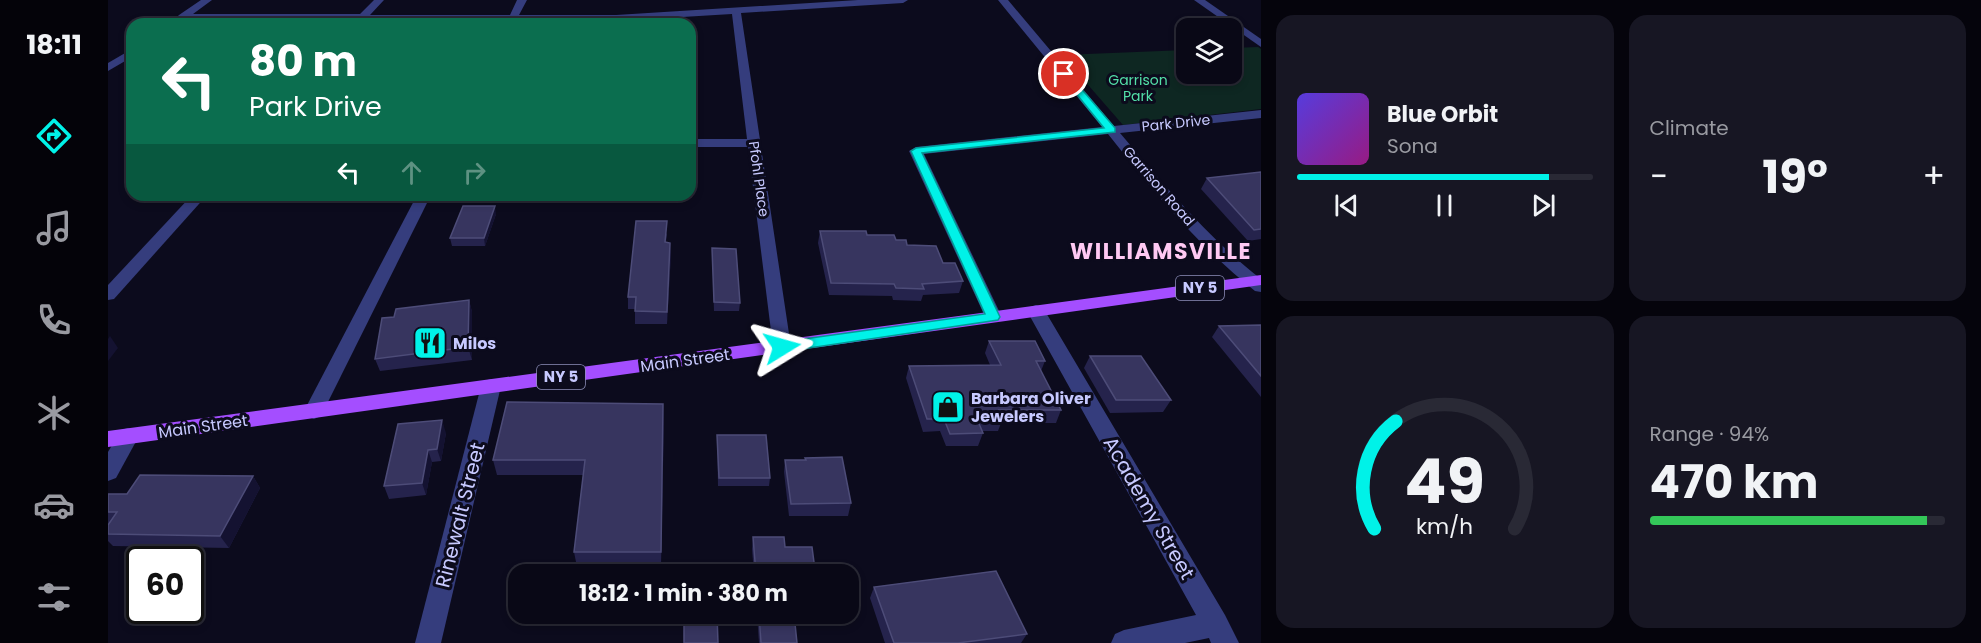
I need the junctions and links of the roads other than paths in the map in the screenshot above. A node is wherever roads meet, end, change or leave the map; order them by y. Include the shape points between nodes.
1 (207, 0) edge
2 (379, 0) edge
3 (522, 0) edge
4 (676, 0) edge
5 (903, 0) edge
6 (1003, 0) edge
7 (1199, 0) edge
8 (836, 2) edge
9 (736, 11) junction
10 (675, 15) junction
11 (182, 17) joint
12 (226, 18) edge
13 (362, 18) edge
14 (513, 18) edge
15 (616, 18) edge
16 (1261, 44) edge
17 (126, 56) edge
18 (108, 68) edge
19 (1261, 114) edge
20 (1111, 130) junction
21 (696, 143) edge
22 (754, 143) junction
23 (194, 201) edge
24 (421, 201) edge
25 (1258, 283) edge
26 (108, 295) edge
27 (1036, 311) junction
28 (993, 317) junction
29 (782, 347) junction
30 (491, 387) junction
31 (314, 411) junction
32 (118, 437) edge
33 (108, 472) edge
34 (1221, 634) edge
35 (428, 643) edge
36 (1124, 643) edge

1 - 11 street
2 - 13 street
3 - 14 street
4 - 10 street
5 - 8 street
6 - 20 street, Garrison Road
7 - 16 street
8 - 9 street
9 - 10 street
9 - 22 street, Pfohl Place
10 - 15 street
11 - 12 street
17 - 18 street
19 - 20 street, Park Drive
20 - 25 street, Garrison Road via 1182,216
20 - 28 street, Park Drive via 916,151
21 - 22 street
22 - 29 street, Pfohl Place
23 - 26 street
24 - 31 street
25 - 27 main road, Main Street / NY 5
27 - 28 main road, Main Street / NY 5
27 - 34 street, Academy Street
28 - 29 main road, Main Street / NY 5
29 - 30 main road, Main Street / NY 5
30 - 31 main road, Main Street / NY 5
30 - 35 street, Rinewalt Street
31 - 32 main road, Main Street / NY 5
32 - 33 street
34 - 36 street

